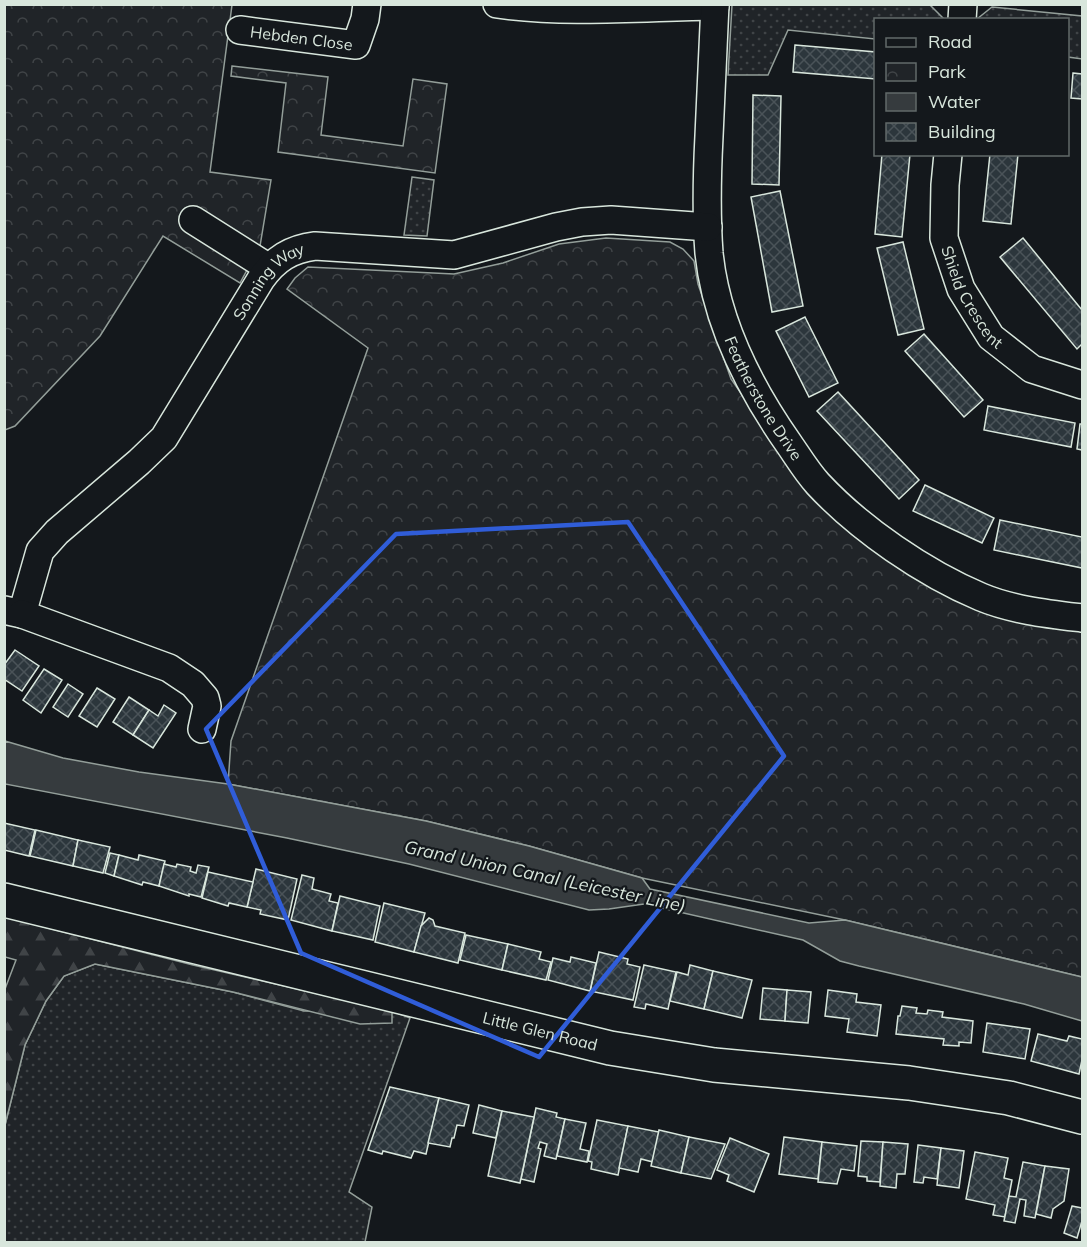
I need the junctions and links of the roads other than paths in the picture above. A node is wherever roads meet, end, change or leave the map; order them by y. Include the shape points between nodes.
1 (367, 4) edge
2 (497, 4) edge
3 (716, 5) edge
4 (240, 30) dead end
5 (948, 156) edge
6 (193, 220) dead end
7 (708, 227) junction
8 (269, 268) junction
9 (1083, 384) edge
10 (13, 612) edge
11 (1083, 618) edge
12 (202, 729) dead end
13 (4, 900) edge
14 (1083, 1117) edge

1 - 4 street, Hebden Close via 356,45
2 - 3 street via 527,9
3 - 7 street, Featherstone Drive via 706,194
5 - 9 street, Shield Crescent via 944,238 961,289 992,337 1024,363
6 - 8 street
7 - 8 street, Sonning Way via 611,220 582,222 454,255 315,246 289,252
7 - 11 street, Featherstone Drive via 714,281 738,356 765,410 817,483 883,542 981,597 1022,609
8 - 10 street, Sonning Way via 164,438 40,551
10 - 12 street, Sonning Way via 169,668 193,684 205,698
13 - 14 main road, Little Glen Road via 610,1048 714,1065 909,1083 1009,1098

